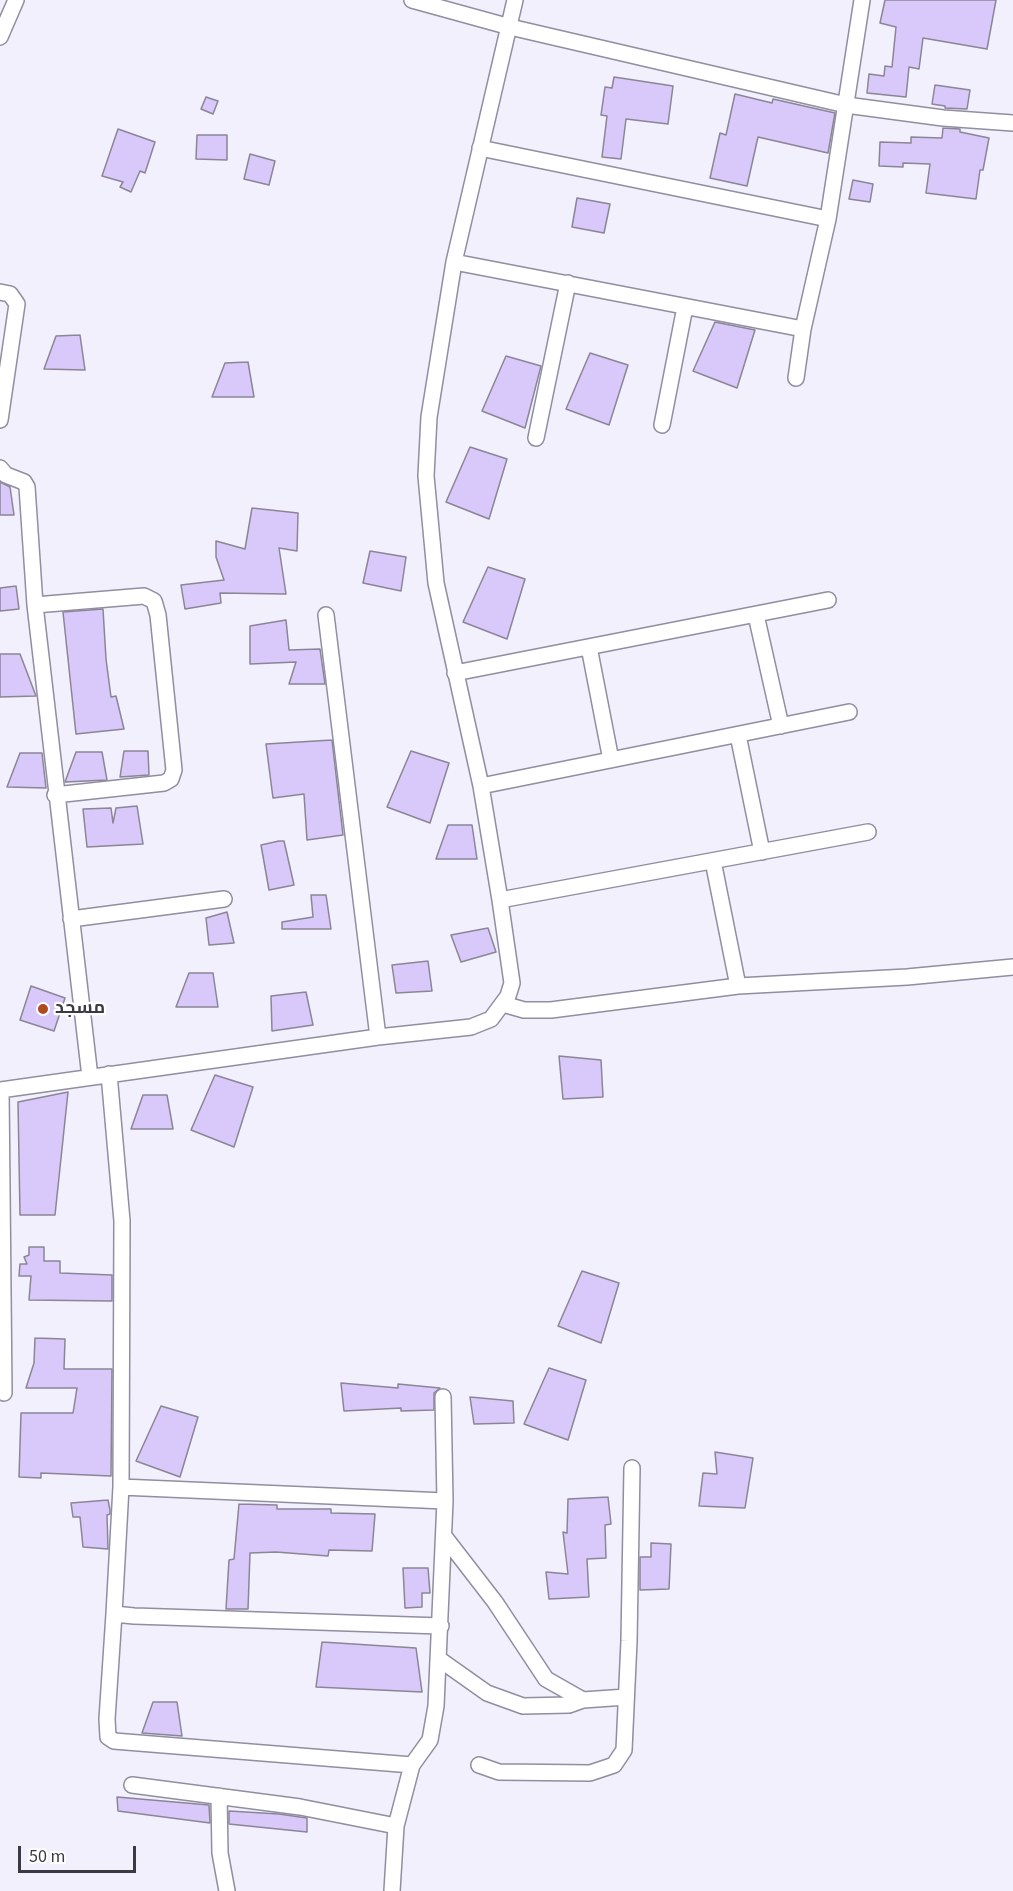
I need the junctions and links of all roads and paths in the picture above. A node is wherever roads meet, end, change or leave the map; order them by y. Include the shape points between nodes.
1 (16, 0) edge
2 (412, 0) edge
3 (515, 0) edge
4 (862, 0) edge
5 (510, 27) junction
6 (0, 37) edge
7 (846, 105) junction
8 (1013, 123) edge
9 (480, 148) junction
10 (828, 219) junction
11 (454, 262) junction
12 (568, 284) junction
13 (0, 292) edge
14 (685, 307) junction
15 (803, 330) junction
16 (796, 378) dead end
17 (0, 420) edge
18 (662, 425) dead end
19 (536, 438) dead end
20 (0, 468) edge
21 (828, 600) dead end
22 (35, 605) junction
23 (327, 615) dead end
24 (756, 615) junction
25 (589, 647) junction
26 (455, 673) junction
27 (849, 712) dead end
28 (781, 726) junction
29 (738, 735) junction
30 (611, 760) junction
31 (481, 786) junction
32 (56, 795) junction
33 (868, 832) dead end
34 (762, 852) junction
35 (713, 861) junction
36 (224, 899) dead end
37 (500, 900) junction
38 (71, 919) junction
39 (1013, 967) edge
40 (738, 986) junction
41 (503, 1004) junction
42 (378, 1037) junction
43 (109, 1074) junction
44 (90, 1077) junction
45 (0, 1090) edge
46 (4, 1394) dead end
47 (443, 1397) dead end
48 (632, 1468) dead end
49 (121, 1487) junction
50 (445, 1501) junction
51 (444, 1536) junction
52 (114, 1614) junction
53 (441, 1626) junction
54 (439, 1659) junction
55 (626, 1697) junction
56 (583, 1700) junction
57 (412, 1765) junction
58 (479, 1765) dead end
59 (132, 1785) dead end
60 (219, 1796) junction
61 (396, 1826) junction
62 (227, 1891) edge
63 (392, 1891) edge

1 - 6 street
2 - 5 street
3 - 5 street
4 - 7 street
5 - 7 street
5 - 9 street
7 - 8 street
7 - 10 street
9 - 10 street
9 - 11 street
10 - 15 street
11 - 12 street
11 - 26 street via 429,417 426,476 436,583
12 - 14 street
12 - 19 street
13 - 17 street via 10,294 17,304
14 - 15 street
14 - 18 street
15 - 16 street
20 - 22 street via 6,475 24,482 27,488
21 - 24 street
22 - 32 street
22 - 32 street via 144,596 154,601 158,615 174,770 171,779
23 - 42 street
24 - 25 street
24 - 28 street
25 - 26 street
25 - 30 street
26 - 31 street
27 - 28 street
28 - 29 street
29 - 30 street
29 - 34 street
30 - 31 street
31 - 37 street
32 - 38 street
33 - 34 street
34 - 35 street
35 - 37 street
35 - 40 street
36 - 38 street
37 - 41 street via 512,983
38 - 44 street
39 - 40 street
40 - 41 street via 551,1010 524,1010
41 - 42 street via 491,1019 471,1027
42 - 43 street
43 - 44 street
43 - 49 street via 122,1221
44 - 45 street
45 - 46 street
47 - 50 street
48 - 55 street
49 - 50 street
49 - 52 street
50 - 51 street
51 - 53 street
51 - 56 street via 495,1602 546,1679
52 - 53 street
52 - 57 street via 107,1719 108,1737 114,1741
53 - 54 street
54 - 56 street via 487,1693 523,1706 569,1705
54 - 57 street via 430,1740
55 - 56 street
55 - 58 street via 624,1750 614,1765 571,1774 499,1772
57 - 61 street
59 - 60 street
60 - 61 street
60 - 62 street via 220,1853
61 - 63 street

